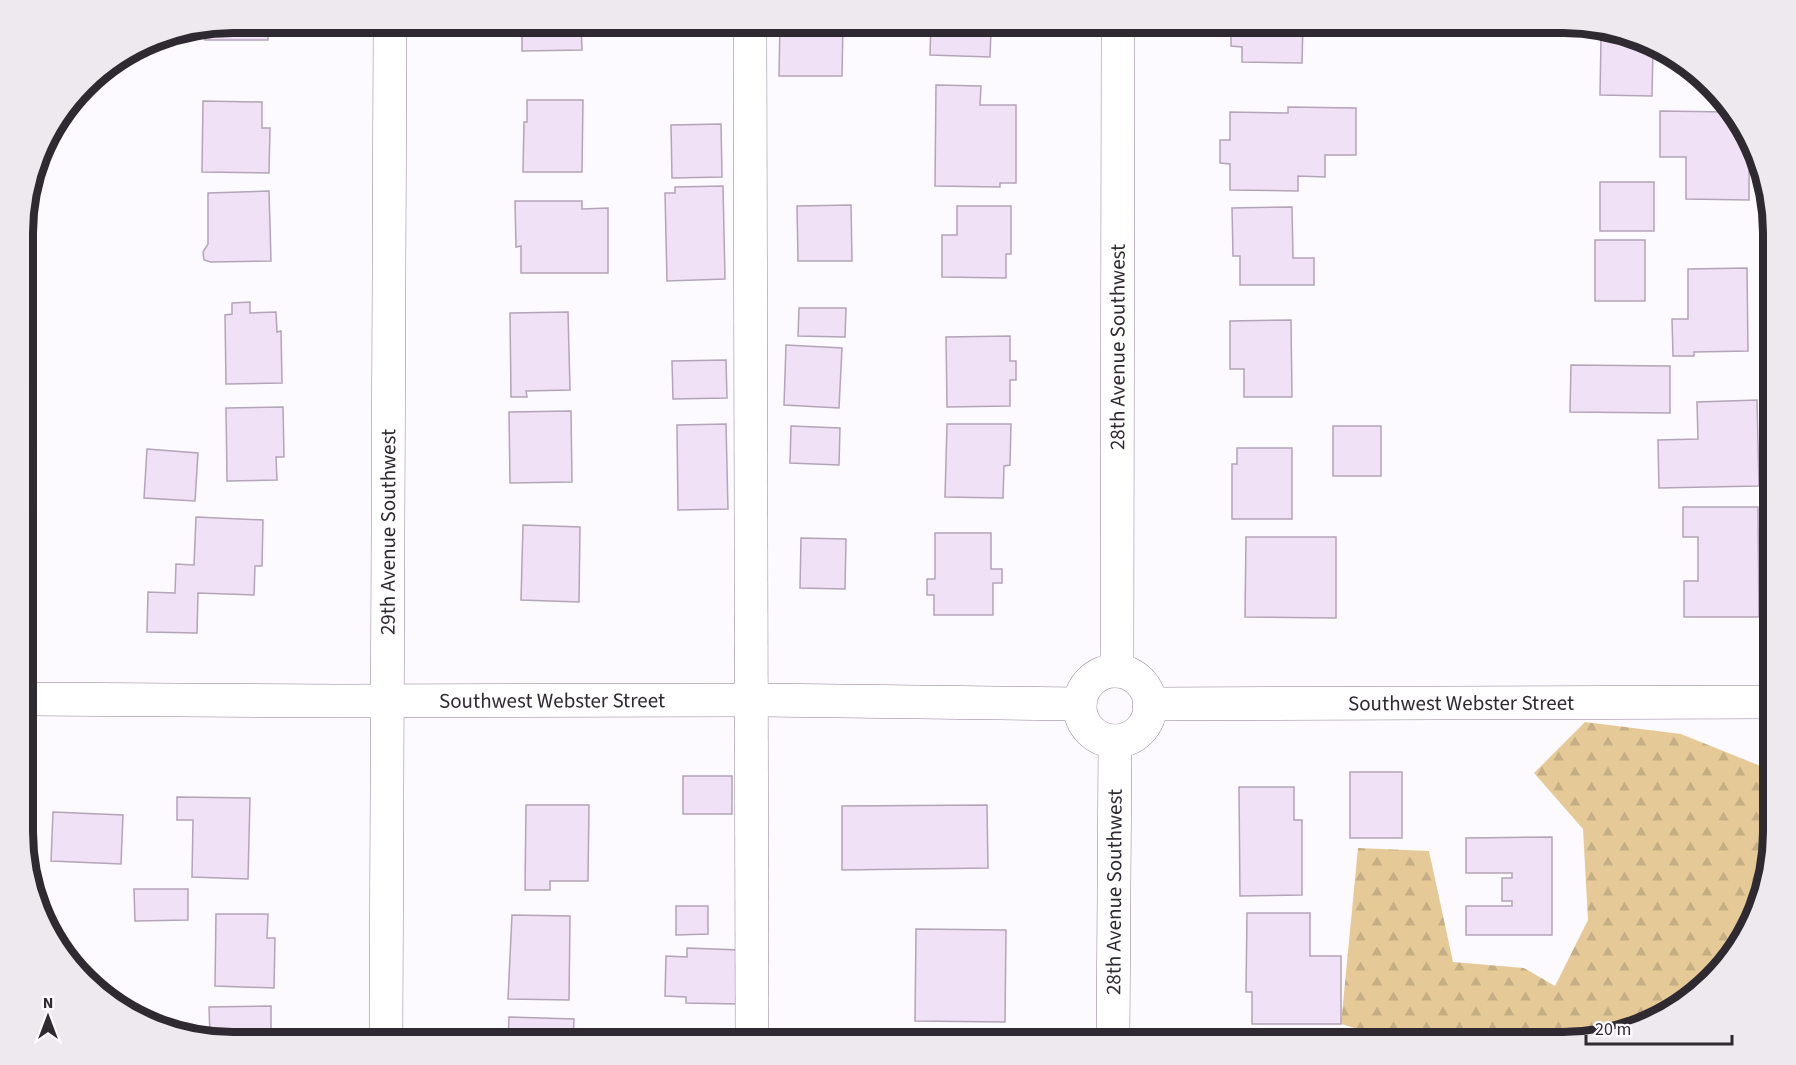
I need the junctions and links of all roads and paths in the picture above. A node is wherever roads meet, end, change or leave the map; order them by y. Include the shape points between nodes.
1 (390, 33) edge
2 (750, 33) edge
3 (1118, 33) edge
4 (1118, 671) junction
5 (33, 699) edge
6 (752, 700) junction
7 (388, 701) junction
8 (1763, 702) edge
9 (1080, 704) junction
10 (1149, 705) junction
11 (1115, 741) junction
12 (386, 1032) edge
13 (752, 1032) edge
14 (1113, 1032) edge

1 - 7 street, 29th Avenue Southwest
2 - 6 street
3 - 4 street, 28th Avenue Southwest
4 - 9 street via 1093,679
4 - 10 street via 1141,684
5 - 7 street, Southwest Webster Street
6 - 7 street, Southwest Webster Street
6 - 9 street, Southwest Webster Street
6 - 13 street
7 - 12 street, 29th Avenue Southwest
8 - 10 street, Southwest Webster Street
9 - 11 street via 1088,729
10 - 11 street via 1146,722 1138,732
11 - 14 street, 28th Avenue Southwest

